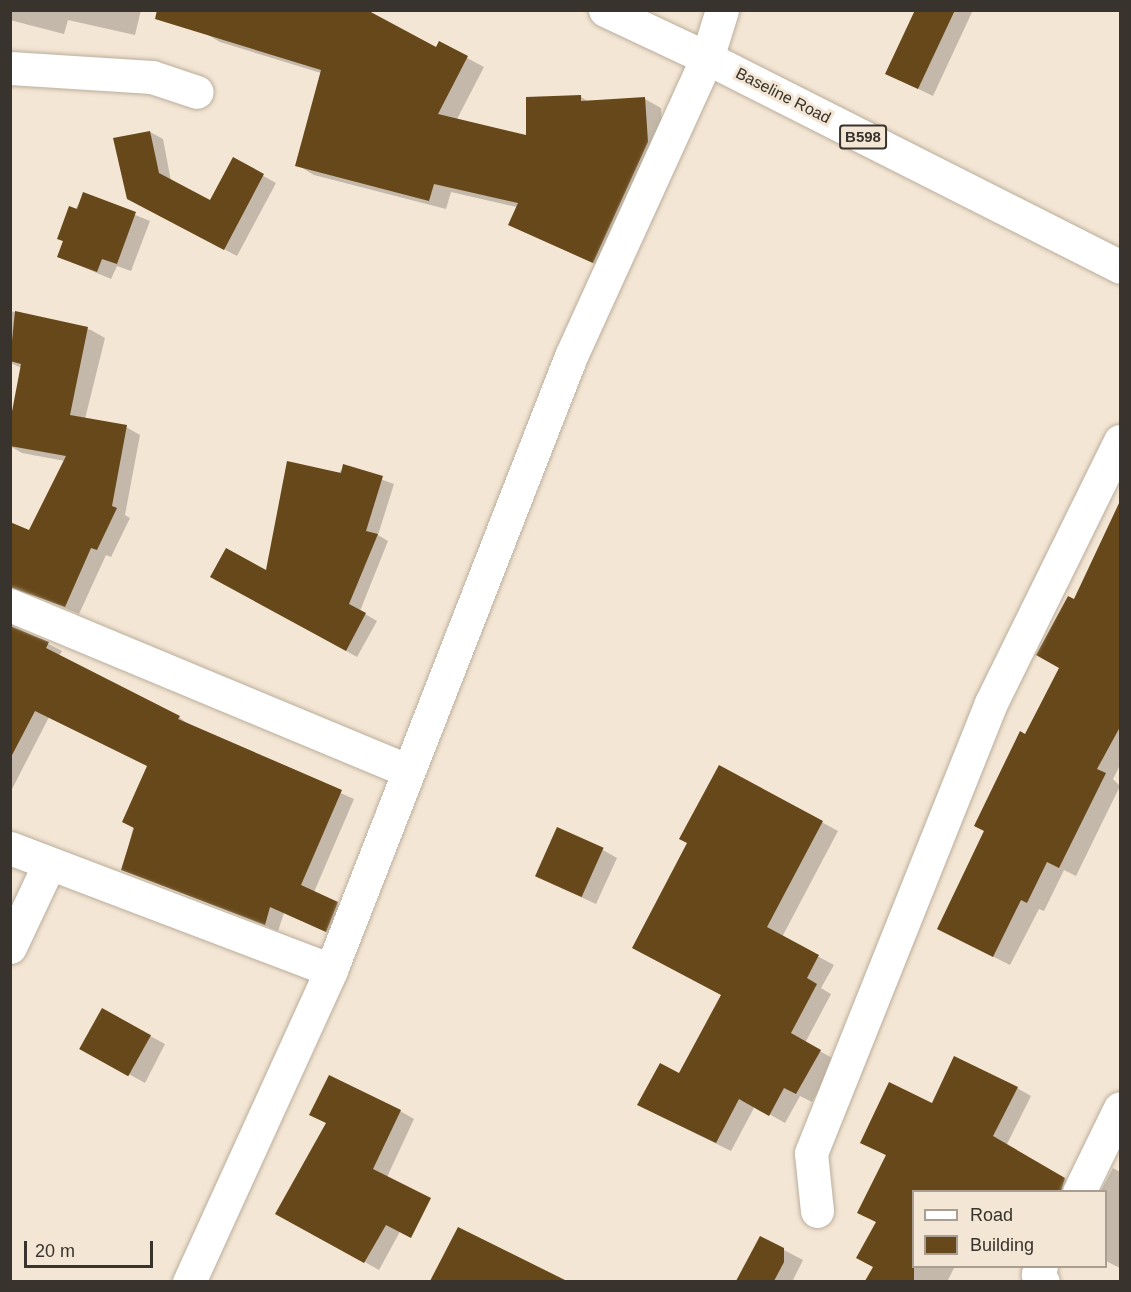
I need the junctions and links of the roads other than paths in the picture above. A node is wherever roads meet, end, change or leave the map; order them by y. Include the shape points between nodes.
1 (605, 10) edge
2 (722, 10) edge
3 (707, 58) junction
4 (10, 68) edge
5 (197, 92) dead end
6 (1120, 267) edge
7 (1120, 441) edge
8 (10, 605) edge
9 (408, 771) junction
10 (10, 848) edge
11 (49, 864) junction
12 (10, 947) edge
13 (331, 970) junction
14 (1120, 1108) edge
15 (1079, 1190) edge
16 (817, 1211) dead end
17 (1040, 1268) edge
18 (189, 1281) edge
19 (1043, 1281) edge

1 - 3 street, Baseline Road / B598
2 - 3 street
3 - 6 street, Baseline Road / B598
3 - 9 street via 571,356
4 - 5 street via 152,76
7 - 16 street via 991,703 811,1153
8 - 9 street
9 - 13 street
10 - 11 street
11 - 12 street
11 - 13 street
13 - 18 street
14 - 15 street
17 - 19 street via 1038,1274

